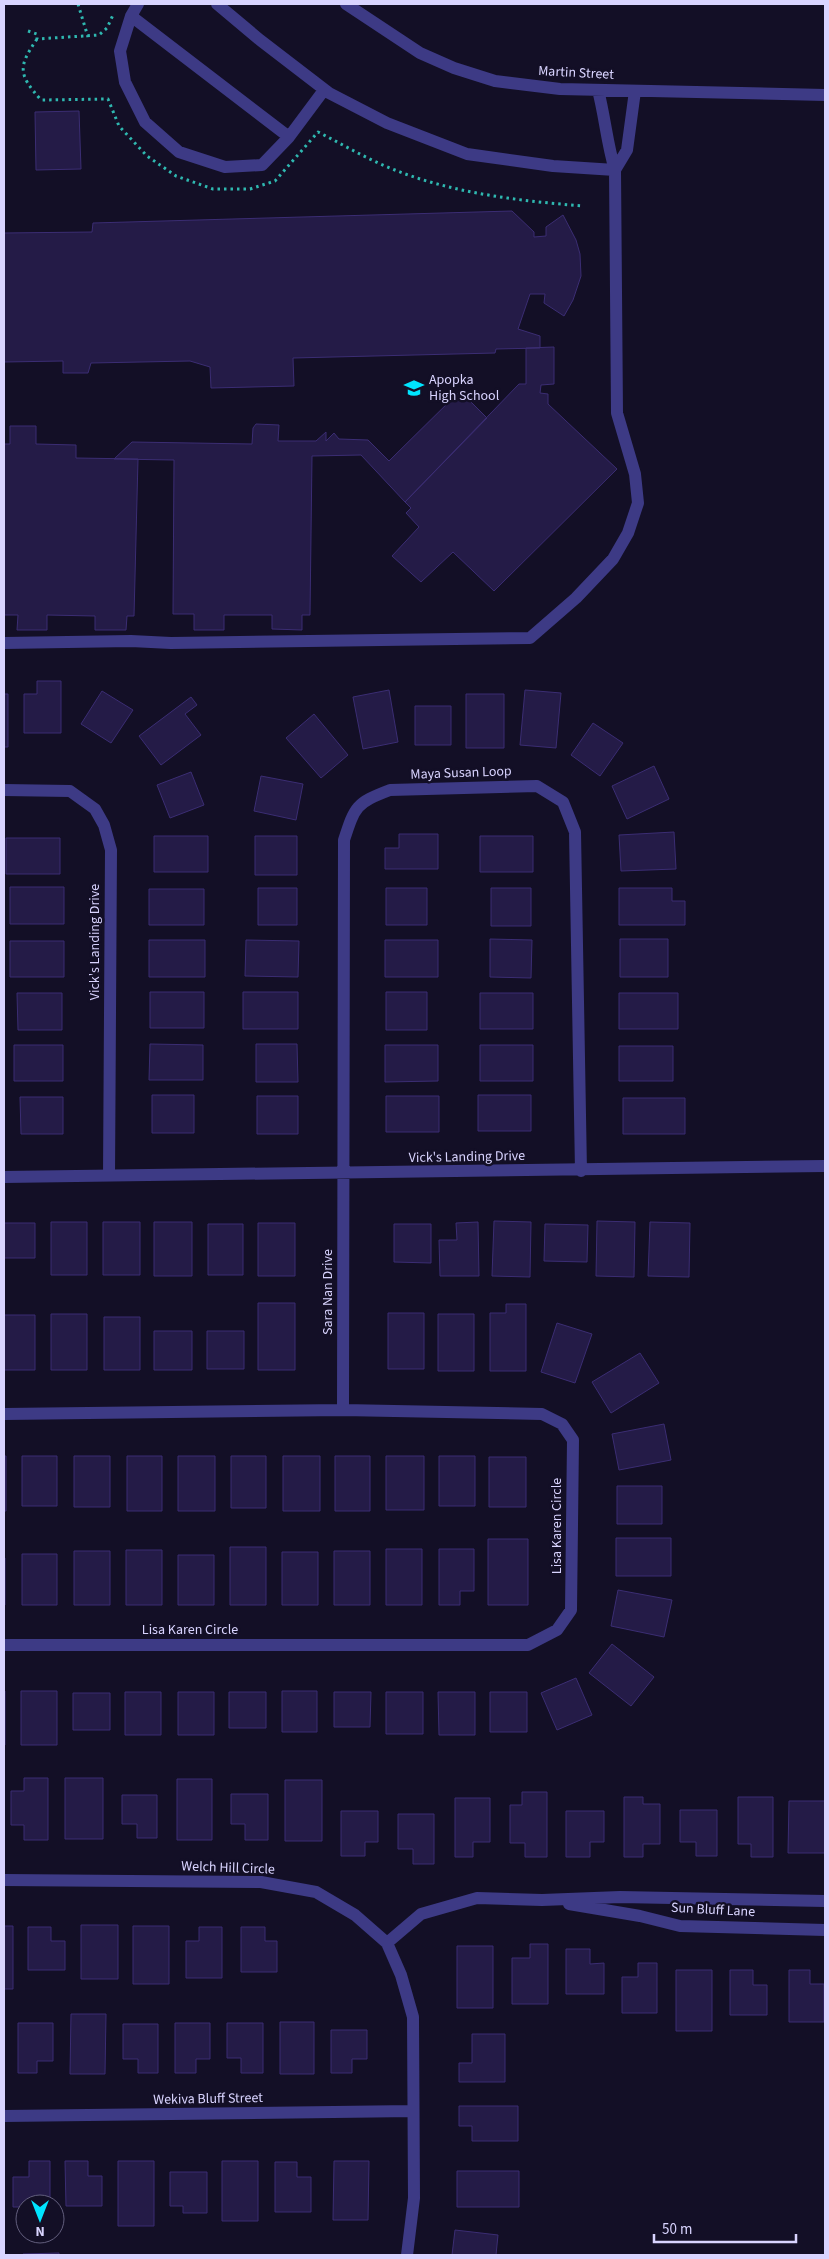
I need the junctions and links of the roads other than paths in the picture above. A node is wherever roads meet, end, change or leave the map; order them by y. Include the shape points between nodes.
1 (138, 4) edge
2 (217, 4) edge
3 (346, 4) edge
4 (131, 16) junction
5 (324, 90) junction
6 (598, 90) junction
7 (635, 91) junction
8 (825, 95) edge
9 (289, 137) junction
10 (615, 170) junction
11 (4, 643) edge
12 (4, 790) edge
13 (825, 1166) edge
14 (581, 1171) junction
15 (343, 1174) junction
16 (109, 1176) junction
17 (4, 1178) edge
18 (343, 1410) junction
19 (4, 1414) edge
20 (4, 1645) edge
21 (4, 1880) edge
22 (542, 1900) junction
23 (825, 1901) edge
24 (825, 1930) edge
25 (387, 1943) junction
26 (413, 2112) junction
27 (4, 2116) edge
28 (407, 2255) edge

1 - 4 street
2 - 5 street
3 - 6 street, Martin Street via 420,53 454,68 495,81
4 - 9 street
4 - 9 street via 120,51 125,82 145,122 179,152 225,167 262,165
5 - 9 street
5 - 10 street via 387,123 467,154 553,166
6 - 7 street, Martin Street
6 - 10 street
7 - 8 street, Martin Street
7 - 10 street via 627,150
10 - 11 street via 617,413 635,474 638,503 628,533 613,559 576,598 530,638
12 - 16 street, Vick's Landing Drive via 70,791 95,809 104,825 111,850
13 - 14 street, Vick's Landing Drive
14 - 15 street, Vick's Landing Drive
14 - 15 street, Maya Susan Loop via 575,832 563,802 537,786 390,790 368,799 353,813 344,840
15 - 16 street, Vick's Landing Drive
15 - 18 street, Sara Nan Drive
16 - 17 street, Vick's Landing Drive
18 - 19 street, Lisa Karen Circle
18 - 20 street, Lisa Karen Circle via 542,1414 562,1424 573,1440 571,1610 557,1630 528,1645
21 - 25 street, Welch Hill Circle via 262,1882 316,1892 355,1915
22 - 23 street, Sun Bluff Lane via 620,1897
22 - 24 street, Sun Bluff Lane via 680,1926
22 - 25 street, Sun Bluff Lane via 477,1898 422,1914
25 - 26 street, Welch Hill Circle via 401,1975 413,2017
26 - 27 street, Wekiva Bluff Street
26 - 28 street, Welch Hill Circle via 414,2198

